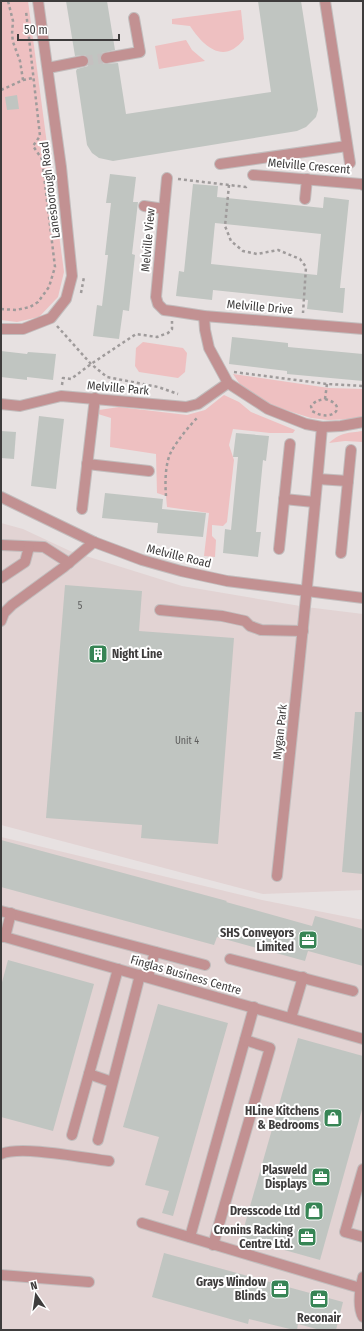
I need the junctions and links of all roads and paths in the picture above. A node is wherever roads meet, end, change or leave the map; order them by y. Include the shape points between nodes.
1 (8, 1) edge
2 (38, 1) edge
3 (325, 1) edge
4 (26, 9) dead end
5 (134, 18) dead end
6 (106, 58) tunnel mouth
7 (83, 61) tunnel mouth
8 (48, 68) junction
9 (33, 78) junction
10 (23, 80) junction
11 (1, 90) edge
12 (347, 146) junction
13 (350, 163) dead end
14 (220, 164) dead end
15 (253, 175) joint
16 (167, 178) joint
17 (307, 179) junction
18 (229, 185) junction
19 (363, 185) edge
20 (305, 198) dead end
21 (144, 206) dead end
22 (164, 209) junction
23 (158, 304) joint
24 (1, 309) edge
25 (172, 311) junction
26 (204, 316) junction
27 (56, 324) dead end
28 (303, 324) junction
29 (363, 326) edge
30 (1, 329) edge
31 (91, 364) junction
32 (220, 370) junction
33 (228, 384) junction
34 (327, 384) junction
35 (363, 386) edge
36 (183, 394) dead end
37 (61, 396) junction
38 (95, 398) junction
39 (325, 399) junction
40 (202, 402) junction
41 (1, 404) edge
42 (363, 422) edge
43 (322, 427) junction
44 (290, 444) dead end
45 (351, 450) dead end
46 (87, 464) junction
47 (149, 471) dead end
48 (318, 479) junction
49 (348, 481) junction
50 (166, 496) dead end
51 (1, 497) edge
52 (284, 499) junction
53 (314, 502) junction
54 (82, 509) dead end
55 (94, 542) junction
56 (1, 545) edge
57 (28, 546) junction
58 (279, 549) dead end
59 (342, 553) dead end
60 (69, 563) junction
61 (1, 578) edge
62 (308, 592) junction
63 (363, 598) edge
64 (160, 610) dead end
65 (1, 621) edge
66 (303, 631) junction
67 (277, 876) dead end
68 (6, 912) edge
69 (3, 937) edge
70 (155, 952) junction
71 (230, 959) dead end
72 (205, 965) dead end
73 (118, 969) junction
74 (144, 976) junction
75 (303, 977) junction
76 (353, 991) dead end
77 (254, 1008) junction
78 (291, 1018) junction
79 (363, 1038) edge
80 (244, 1040) junction
81 (89, 1074) junction
82 (112, 1082) junction
83 (72, 1135) dead end
84 (98, 1140) dead end
85 (1, 1154) edge
86 (109, 1161) dead end
87 (363, 1169) edge
88 (142, 1223) dead end
89 (190, 1237) junction
90 (363, 1237) edge
91 (213, 1244) junction
92 (1, 1275) edge
93 (363, 1277) edge
94 (89, 1282) dead end
95 (360, 1288) junction
96 (363, 1317) edge

1 - 10 path via 13,21 13,42
2 - 8 street, Lanesborough Road
3 - 12 street
4 - 9 path
5 - 6 street via 140,52
7 - 8 street
8 - 30 street, Lanesborough Road via 72,276 66,299 51,318 23,329
9 - 10 path
9 - 24 path via 40,136 33,146 42,159 55,268 49,287 38,302 16,310
10 - 11 path
12 - 13 street
12 - 14 street
15 - 17 street, Melville Crescent
15 - 18 path via 246,187
16 - 18 path
16 - 22 street, Melville View
17 - 19 street, Melville Crescent
17 - 20 street
18 - 28 path via 225,226 231,241 243,251 257,254 278,250 300,259 306,267
21 - 22 street
22 - 23 street, Melville View via 156,297
23 - 25 street, Melville Drive via 164,310
25 - 26 street, Melville Drive
25 - 31 path via 172,329 168,333 158,337 136,334
26 - 28 street, Melville Drive
26 - 32 street via 209,348
27 - 31 path
28 - 29 street, Melville Drive
31 - 36 path via 107,377
31 - 37 path via 71,379 62,378
32 - 33 street
32 - 34 path
33 - 40 street, Melville Park
33 - 43 street via 268,409 306,424
34 - 35 path
34 - 39 path
37 - 38 street, Melville Park
37 - 41 street, Melville Park via 20,406
38 - 40 street, Melville Park via 186,407
38 - 46 street
39 - 39 path via 336,404 336,411 332,415 324,416 312,411 311,406 314,402
40 - 50 path via 205,410 171,453
42 - 43 street
43 - 48 street
44 - 52 street
45 - 49 street
46 - 47 street
46 - 54 street
48 - 49 street
48 - 53 street
49 - 59 street
51 - 55 street, Melville Road
52 - 53 street
52 - 58 street
53 - 62 street
55 - 60 street
55 - 62 street, Melville Road via 142,560 182,571 227,581
56 - 57 street
57 - 60 street via 44,548
57 - 61 street via 25,562
60 - 65 street via 12,605 4,613
62 - 63 street, Melville Road
62 - 66 street, Mygan Park
64 - 66 street via 222,616 245,621 260,630
66 - 67 street, Mygan Park
68 - 69 street
68 - 70 street
69 - 73 street, Finglas Business Centre
70 - 72 street
70 - 74 street
71 - 75 street
73 - 74 street, Finglas Business Centre
73 - 81 street
74 - 77 street, Finglas Business Centre
74 - 82 street
75 - 76 street
75 - 78 street
77 - 78 street, Finglas Business Centre
77 - 80 street
78 - 79 street, Finglas Business Centre
80 - 89 street
80 - 91 street via 270,1048
81 - 82 street
81 - 83 street
82 - 84 street
85 - 86 street via 7,1151 27,1151
87 - 90 street via 345,1232
88 - 89 street
89 - 91 street
91 - 95 street
92 - 94 street
93 - 95 street
95 - 96 street via 360,1312

